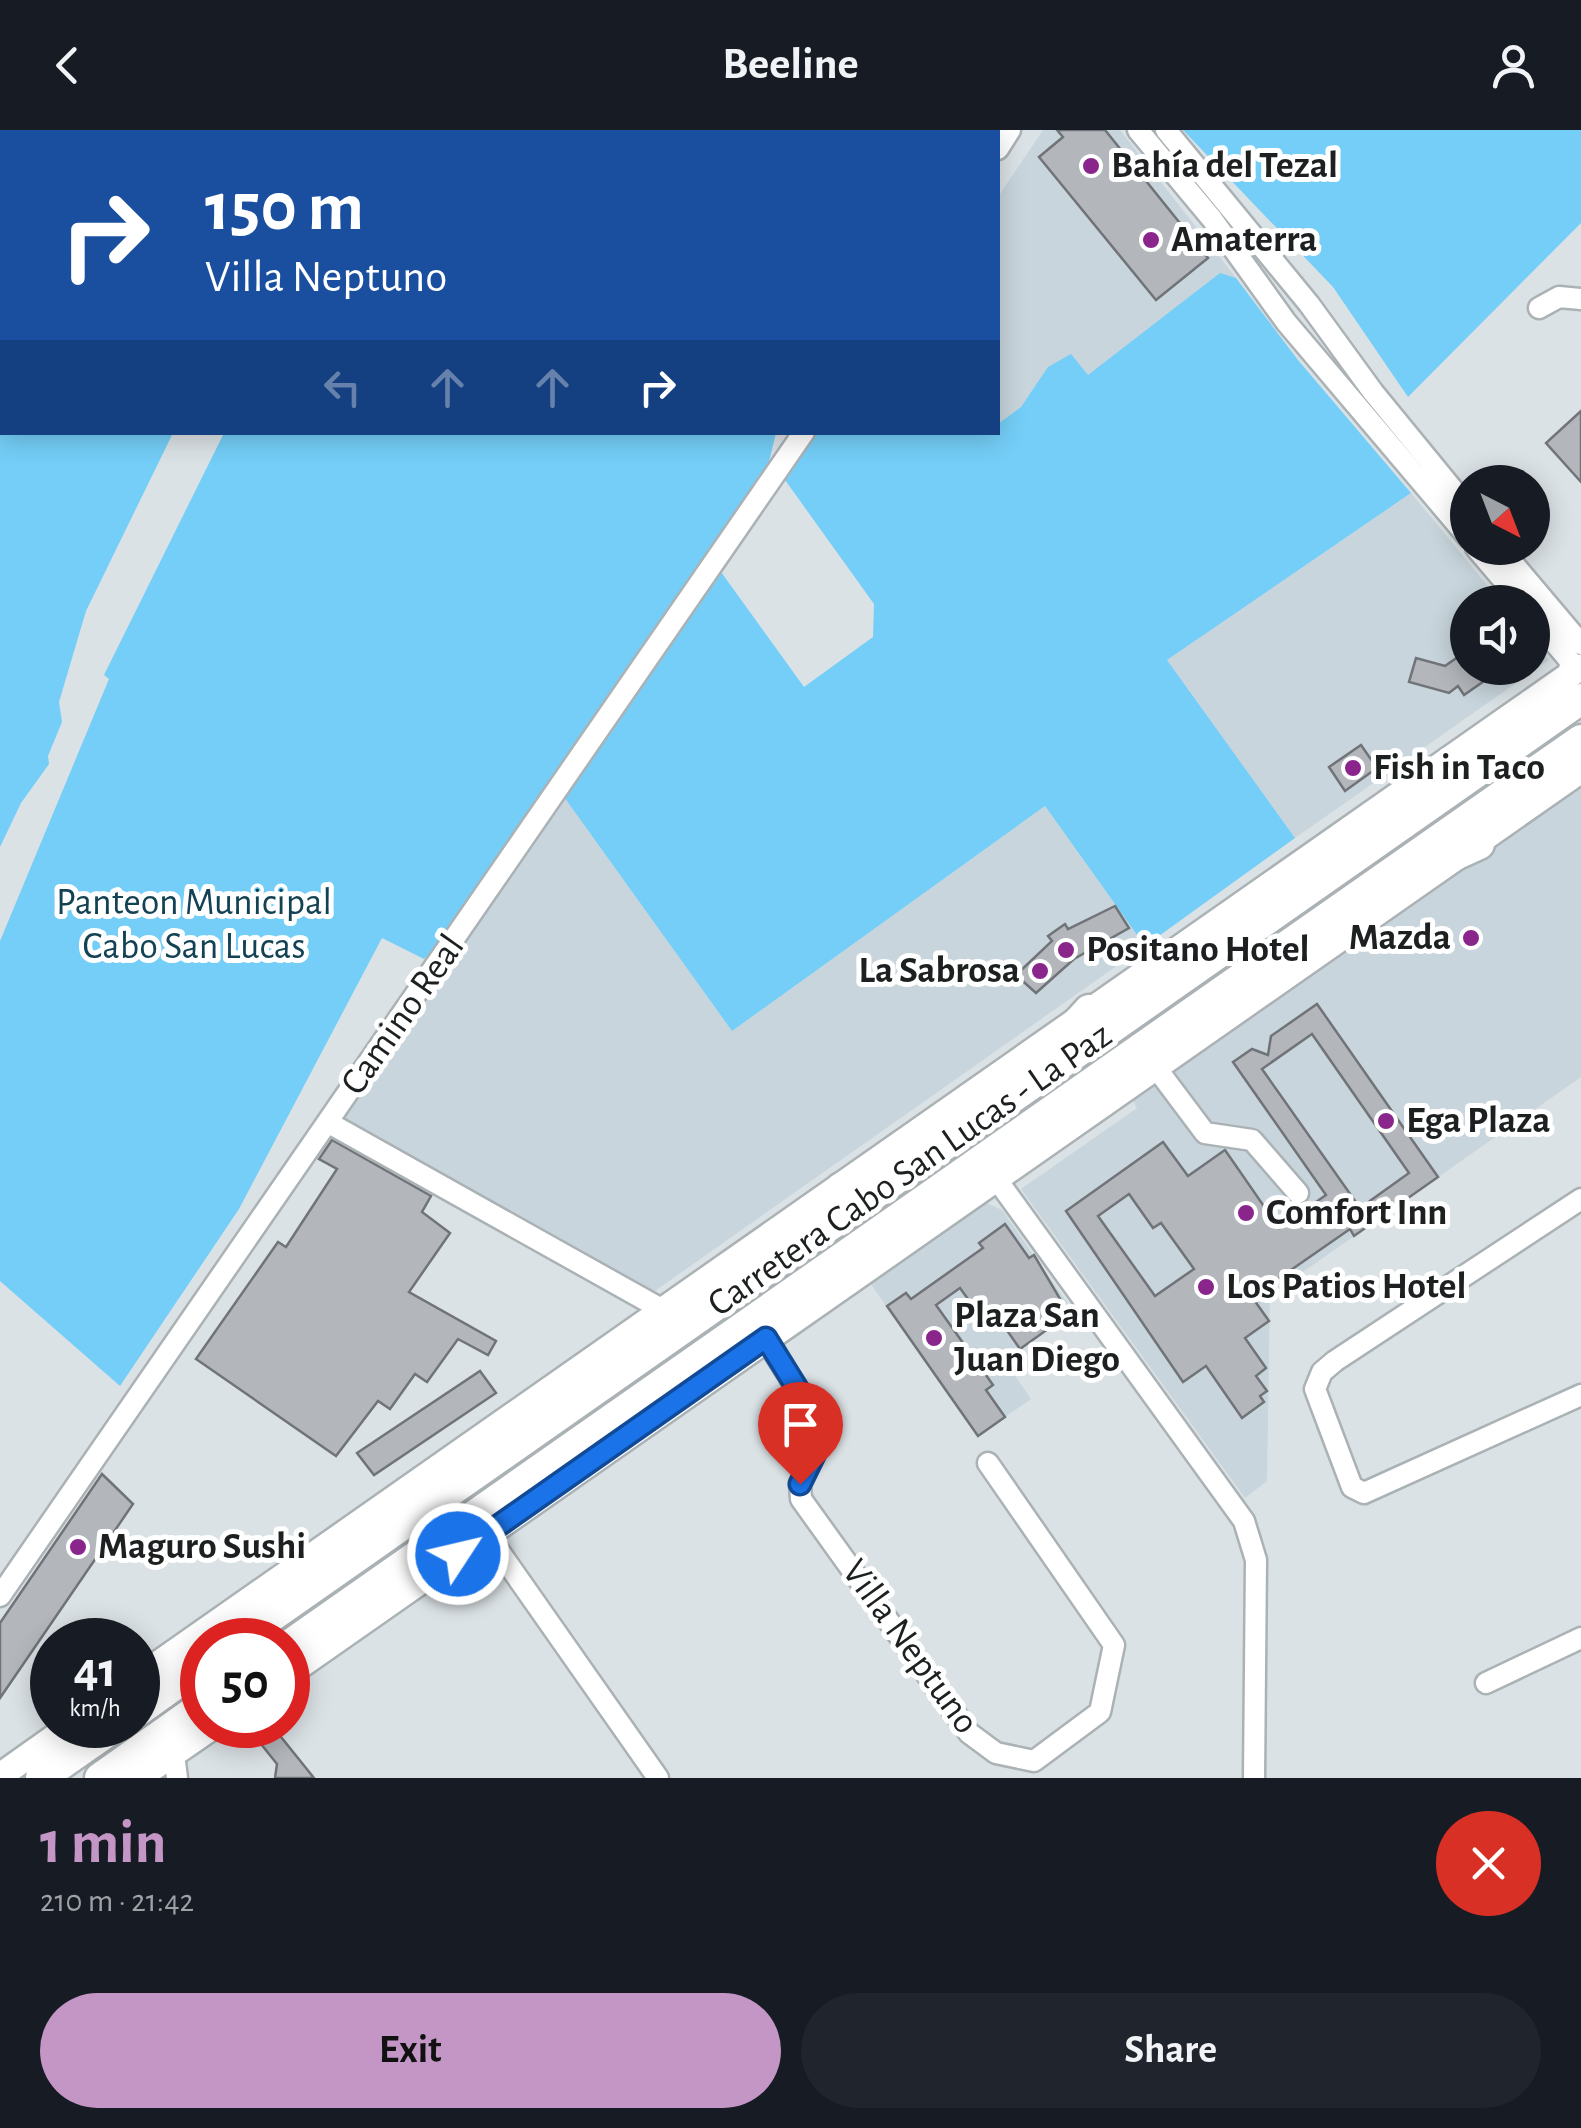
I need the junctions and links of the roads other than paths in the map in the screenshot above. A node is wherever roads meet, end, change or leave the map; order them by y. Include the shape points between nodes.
1 (1138, 130) edge
2 (1166, 130) edge
3 (1581, 299) edge
4 (1310, 304) junction
5 (1539, 308) dead end
6 (1286, 322) junction
7 (802, 435) edge
8 (1408, 451) junction
9 (1450, 491) edge
10 (1450, 511) edge
11 (1490, 565) edge
12 (1514, 565) edge
13 (1508, 585) edge
14 (1550, 637) edge
15 (1581, 644) edge
16 (1577, 681) edge
17 (1581, 740) edge
18 (1581, 770) edge
19 (1479, 844) junction
20 (1336, 910) junction
21 (1090, 1010) junction
22 (1157, 1070) junction
23 (1000, 1108) junction
24 (328, 1123) junction
25 (972, 1127) junction
26 (995, 1177) junction
27 (841, 1188) junction
28 (1298, 1193) dead end
29 (1581, 1199) edge
30 (663, 1310) junction
31 (766, 1338) junction
32 (1581, 1395) edge
33 (988, 1463) dead end
34 (487, 1534) junction
35 (0, 1596) edge
36 (269, 1618) edge
37 (310, 1631) edge
38 (1581, 1638) edge
39 (310, 1659) edge
40 (160, 1663) edge
41 (1486, 1683) dead end
42 (180, 1722) edge
43 (40, 1748) edge
44 (84, 1748) edge
45 (193, 1748) edge
46 (175, 1766) edge
47 (0, 1776) edge
48 (41, 1778) edge
49 (100, 1778) edge
50 (138, 1778) edge
51 (658, 1778) edge
52 (1254, 1778) edge

1 - 6 street
2 - 4 street
3 - 5 street via 1558,296
4 - 6 street
4 - 8 street
6 - 8 street
7 - 24 street, Camino Real
8 - 9 street
8 - 10 street
11 - 13 street
12 - 15 street
14 - 16 street
16 - 21 main road
16 - 23 highway, Carretera Cabo San Lucas - La Paz
17 - 20 highway, Carretera Cabo San Lucas - La Paz
18 - 19 main road
19 - 20 highway
19 - 22 main road
20 - 37 highway, Carretera Cabo San Lucas - La Paz
21 - 23 highway
21 - 27 main road
22 - 26 main road
22 - 28 street via 1205,1133 1252,1140
23 - 25 highway, Carretera Cabo San Lucas - La Paz
24 - 30 street
24 - 35 street, Camino Real
25 - 27 highway
25 - 36 highway, Carretera Cabo San Lucas - La Paz
26 - 31 main road
26 - 52 street via 1244,1521 1256,1560
27 - 30 main road
29 - 32 street via 1335,1361 1315,1389 1352,1487 1364,1493
30 - 40 main road
31 - 33 street, Villa Neptuno via 825,1433 799,1487 802,1498 968,1732 996,1753 1034,1761 1100,1712 1114,1645
31 - 34 main road
34 - 39 main road
34 - 51 street
38 - 41 street
42 - 49 highway
43 - 47 main road
44 - 48 highway
45 - 46 main road
46 - 50 main road

